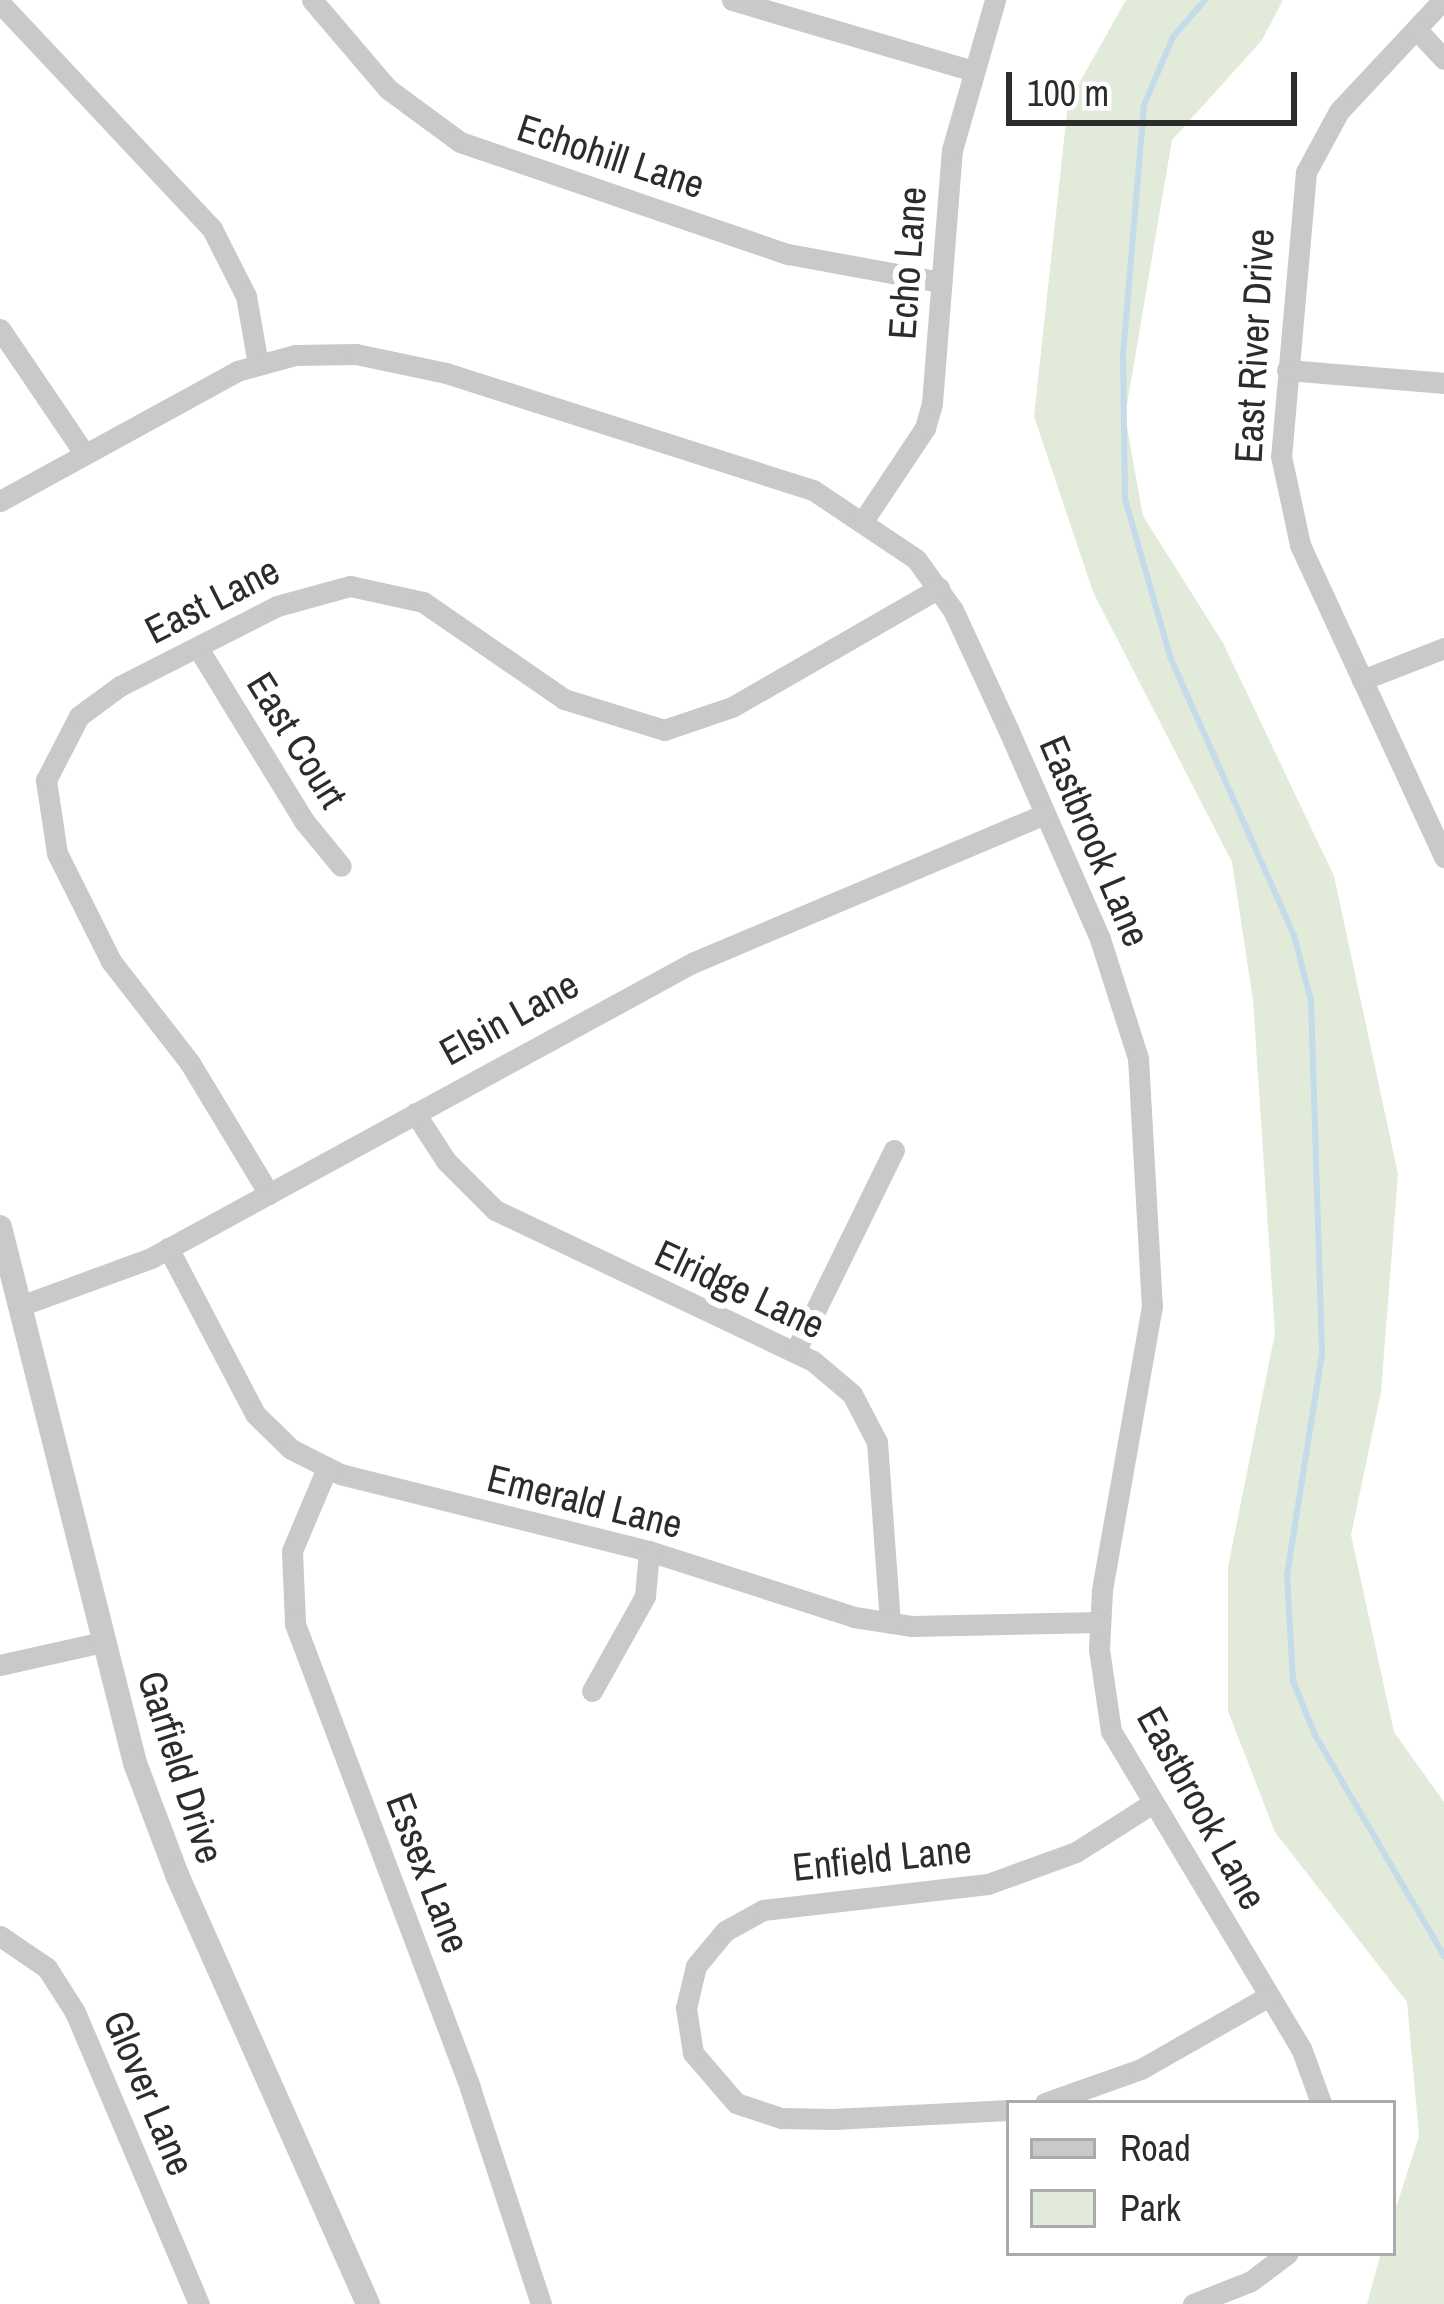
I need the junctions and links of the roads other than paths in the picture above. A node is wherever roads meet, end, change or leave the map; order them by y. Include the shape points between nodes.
1 (311, 0) edge
2 (732, 0) edge
3 (994, 0) edge
4 (1443, 0) edge
5 (0, 3) edge
6 (1416, 29) junction
7 (1444, 59) edge
8 (970, 70) junction
9 (941, 282) junction
10 (0, 329) edge
11 (257, 364) junction
12 (1287, 370) junction
13 (1444, 383) edge
14 (84, 453) junction
15 (0, 501) edge
16 (866, 518) junction
17 (939, 588) junction
18 (198, 648) junction
19 (1444, 649) edge
20 (1362, 680) junction
21 (1044, 814) junction
22 (1444, 857) edge
23 (340, 866) dead end
24 (415, 1113) junction
25 (894, 1150) dead end
26 (269, 1194) junction
27 (0, 1227) edge
28 (168, 1248) junction
29 (20, 1306) junction
30 (795, 1352) junction
31 (327, 1468) junction
32 (649, 1551) junction
33 (1100, 1622) junction
34 (890, 1623) junction
35 (102, 1642) junction
36 (0, 1665) edge
37 (592, 1691) dead end
38 (1151, 1804) junction
39 (0, 1936) edge
40 (1269, 1996) junction
41 (1053, 2100) edge
42 (1320, 2100) edge
43 (1006, 2110) edge
44 (1284, 2256) edge
45 (1232, 2298) edge
46 (199, 2304) edge
47 (368, 2304) edge
48 (541, 2304) edge
49 (1193, 2304) edge

1 - 9 street, Echohill Lane via 388,89 460,142 788,254
2 - 8 street
3 - 8 street, Echo Lane
4 - 6 street, East River Drive
5 - 11 street via 212,229 246,296
6 - 7 street
6 - 12 street, East River Drive via 1339,111 1306,172
8 - 9 street, Echo Lane via 952,150
9 - 16 street, Echo Lane via 925,428
10 - 14 street
11 - 14 street, Eastbrook Lane
11 - 16 street, Eastbrook Lane via 356,354 446,373 813,490
12 - 13 street
12 - 20 street, East River Drive via 1281,456 1289,514
14 - 15 street, Eastbrook Lane
16 - 17 street, Eastbrook Lane
17 - 18 street, East Lane via 732,707 664,730 564,699 444,613 386,591 309,591
17 - 21 street, Eastbrook Lane
18 - 23 street, East Court
18 - 26 street, East Lane via 79,716 53,757 45,803 57,853 94,933 190,1063
19 - 20 street
20 - 22 street, East River Drive
21 - 24 street, Elsin Lane via 692,963
21 - 33 street, Eastbrook Lane via 1123,998 1146,1118 1150,1336
24 - 26 street, Elsin Lane
24 - 30 street, Elridge Lane via 474,1196 495,1210
25 - 30 street
26 - 28 street, Elsin Lane
27 - 29 street, Garfield Drive
28 - 29 street, Elsin Lane
28 - 31 street, Emerald Lane via 255,1414 291,1449
29 - 35 street, Garfield Drive
30 - 34 street, Elridge Lane via 852,1394 877,1442
31 - 32 street, Emerald Lane
31 - 48 street, Essex Lane via 292,1551 295,1624 470,2088
32 - 34 street, Emerald Lane
32 - 37 street via 645,1596
33 - 34 street, Emerald Lane
33 - 38 street, Eastbrook Lane via 1111,1731
35 - 36 street
35 - 47 street, Garfield Drive via 177,1875
38 - 40 street, Eastbrook Lane
38 - 43 street, Enfield Lane via 1076,1852 988,1884 763,1910 725,1931 696,1966 686,2008 693,2053 736,2103 781,2118
39 - 46 street, Glover Lane via 46,1968 75,2012
40 - 41 street via 1141,2069
40 - 42 street, Eastbrook Lane
44 - 45 street
45 - 49 street

